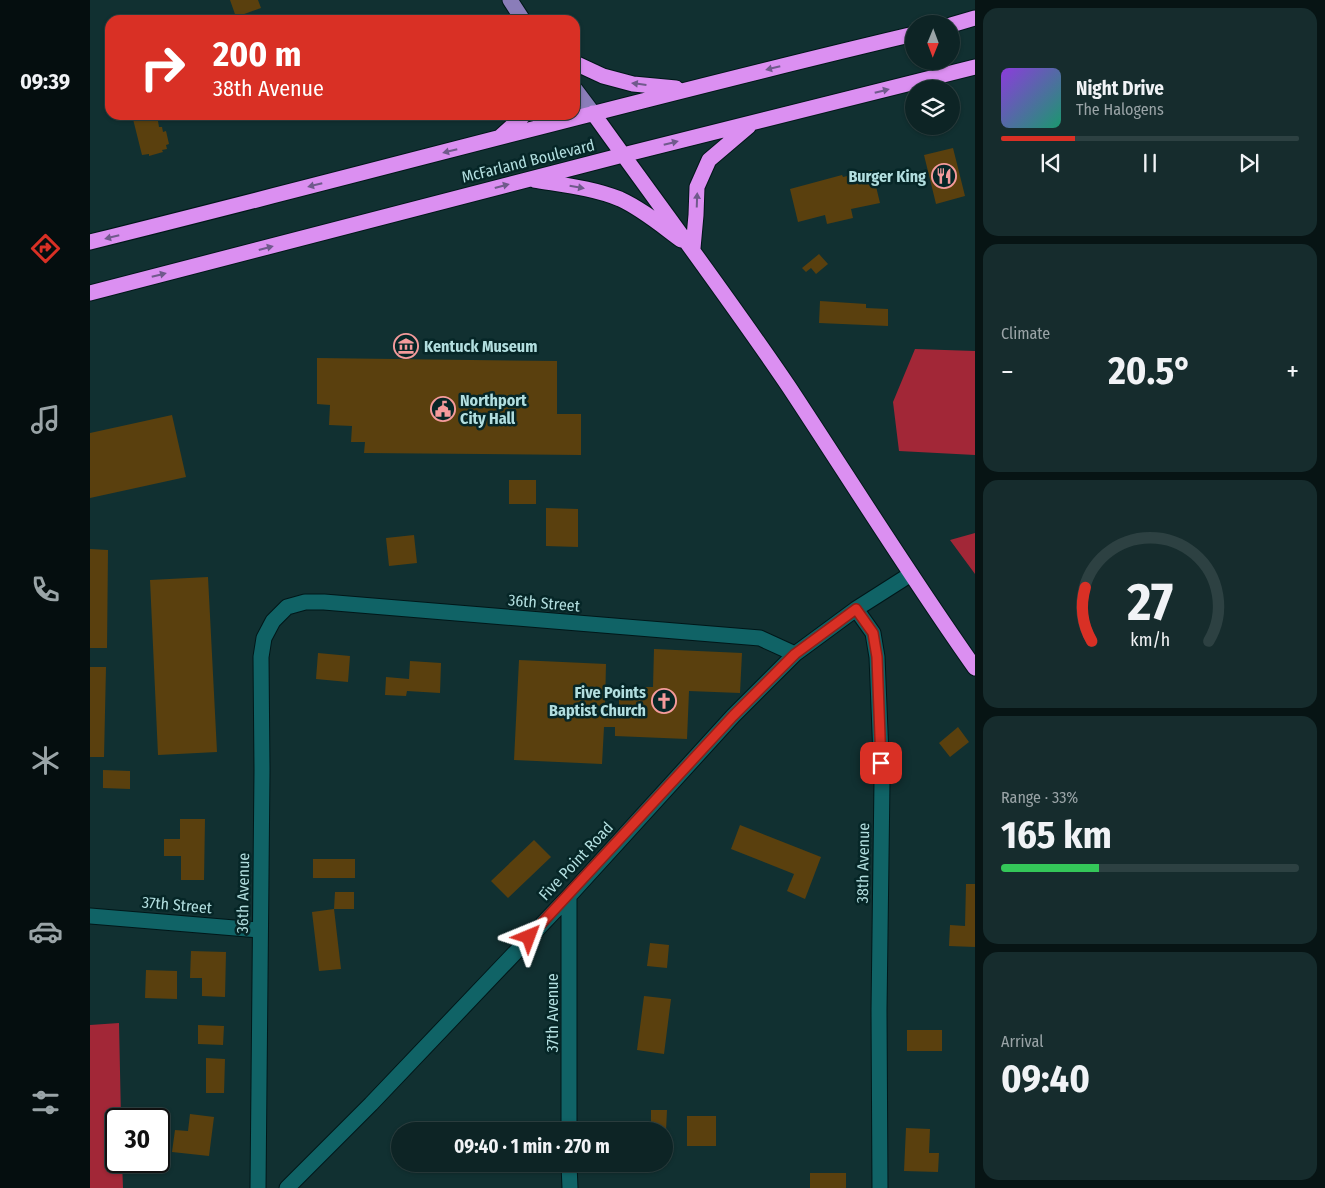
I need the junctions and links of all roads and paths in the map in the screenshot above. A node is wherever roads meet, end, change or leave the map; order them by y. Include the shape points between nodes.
1 (510, 0) edge
2 (520, 15) edge
3 (975, 18) edge
4 (960, 22) edge
5 (905, 36) edge
6 (580, 65) edge
7 (975, 67) edge
8 (688, 90) junction
9 (580, 95) edge
10 (593, 112) junction
11 (580, 116) edge
12 (519, 120) edge
13 (565, 120) edge
14 (753, 123) junction
15 (498, 139) junction
16 (623, 155) junction
17 (529, 179) junction
18 (90, 242) edge
19 (693, 248) junction
20 (90, 293) edge
21 (911, 574) junction
22 (287, 607) joint
23 (856, 609) junction
24 (795, 654) junction
25 (975, 668) edge
26 (569, 896) junction
27 (90, 916) edge
28 (260, 930) junction
29 (569, 1122) edge
30 (570, 1172) edge
31 (258, 1188) edge
32 (287, 1188) edge
33 (570, 1188) edge
34 (880, 1188) edge

1 - 2 main road
3 - 4 highway
5 -> 8 highway, McFarland Boulevard
8 -> 6 highway via 632,84
14 -> 7 highway, McFarland Boulevard
8 - 10 highway, McFarland Boulevard
9 - 10 main road
10 - 11 highway, McFarland Boulevard
10 - 16 highway
12 - 15 highway
13 - 15 highway, McFarland Boulevard
16 -> 14 highway, McFarland Boulevard
19 -> 14 highway via 697,186 709,160
15 -> 18 highway, McFarland Boulevard
16 - 17 highway, McFarland Boulevard
16 - 19 highway
17 -> 19 highway via 597,191 622,200
20 -> 17 highway, McFarland Boulevard
19 - 21 highway via 789,387
21 - 23 street
21 - 25 highway
22 - 24 street, 36th Street via 324,602 760,638
22 - 28 street, 36th Avenue via 272,621 264,638 261,657
23 - 24 street, Five Point Road
23 - 34 street, 38th Avenue via 873,633 877,657 882,781
24 - 26 street, Five Point Road via 733,716
26 - 29 street, 37th Avenue
26 - 32 street, Five Point Road
27 - 28 street, 37th Street
28 - 31 street, 36th Avenue
30 - 33 street

